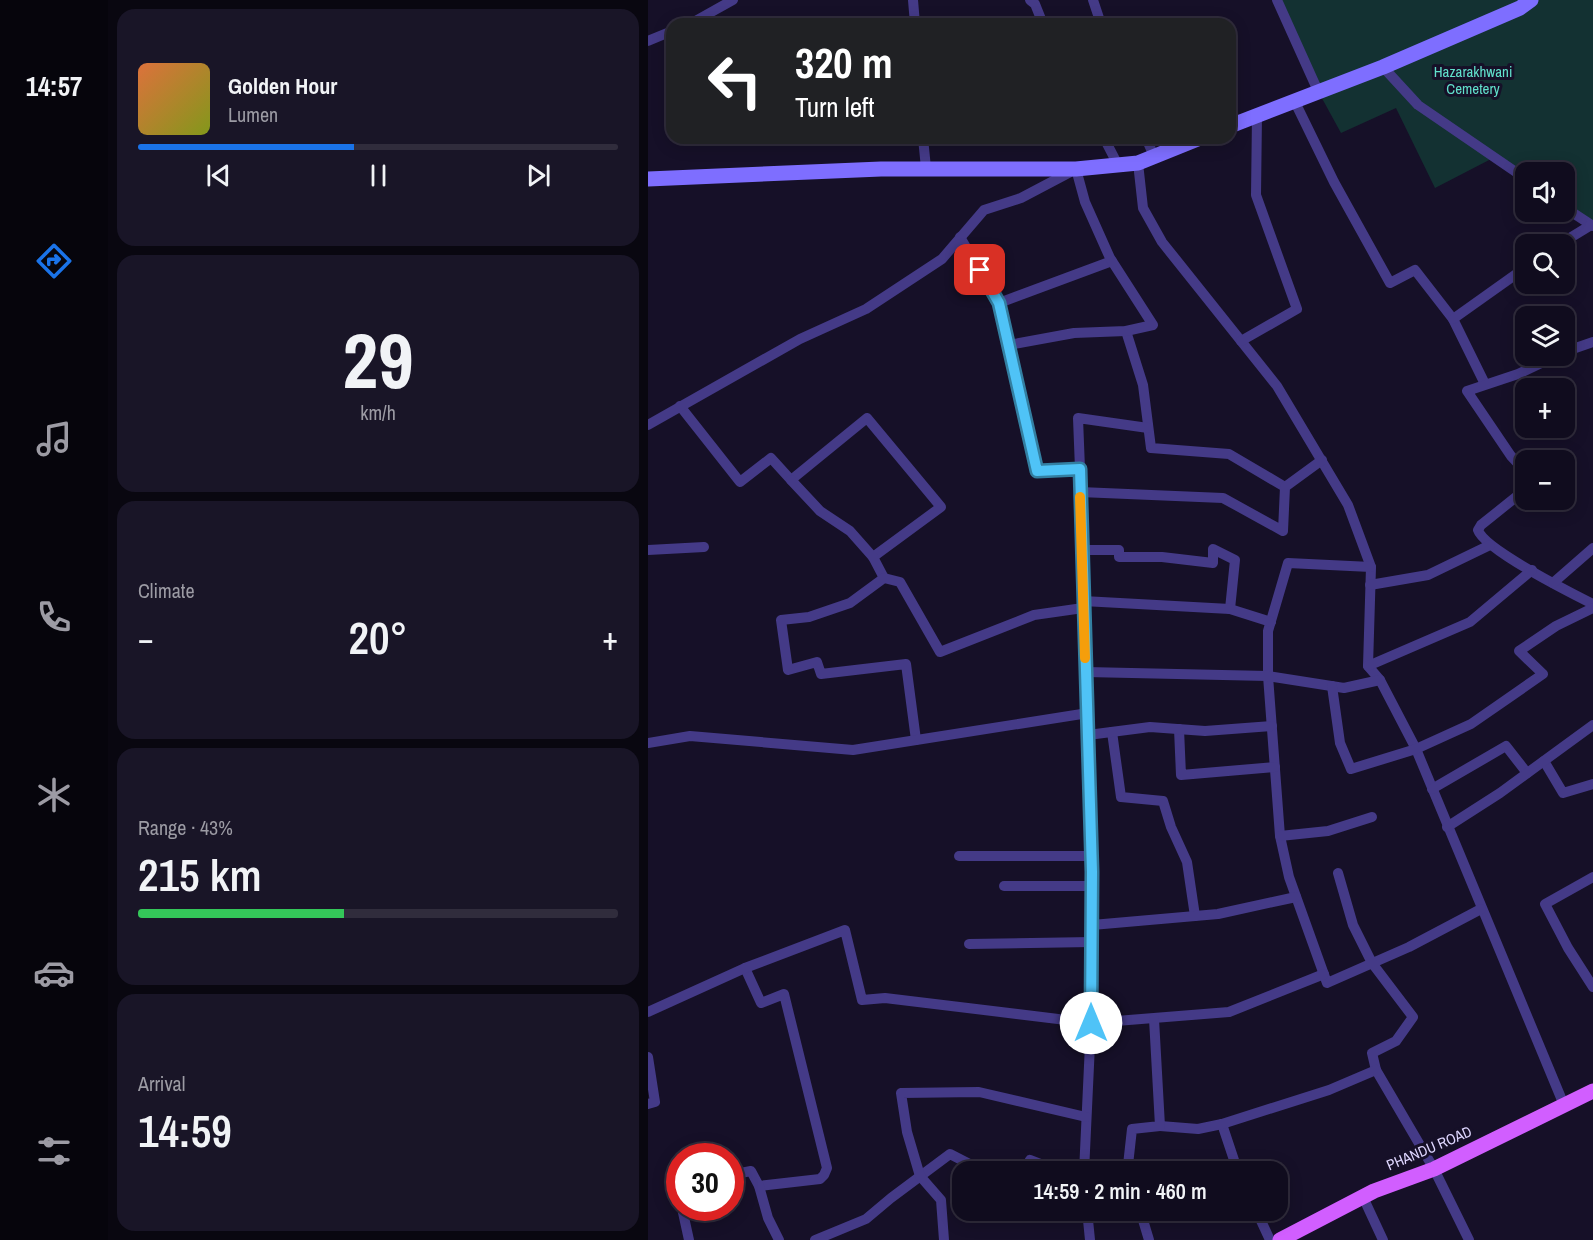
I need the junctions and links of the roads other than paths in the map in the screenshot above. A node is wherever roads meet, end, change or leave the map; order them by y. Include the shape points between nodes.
1 (733, 0) edge
2 (913, 0) edge
3 (1030, 0) edge
4 (1092, 0) edge
5 (1277, 0) edge
6 (1531, 0) edge
7 (701, 18) edge
8 (914, 18) edge
9 (1041, 18) edge
10 (1099, 18) edge
11 (666, 34) edge
12 (648, 41) edge
13 (1383, 67) junction
14 (1318, 91) junction
15 (1294, 100) junction
16 (1257, 115) junction
17 (1236, 124) edge
18 (924, 144) edge
19 (1107, 144) edge
20 (1149, 144) edge
21 (1185, 144) edge
22 (1154, 156) junction
23 (1138, 163) junction
24 (1118, 165) junction
25 (926, 168) junction
26 (1076, 169) junction
27 (1515, 172) edge
28 (648, 179) edge
29 (1575, 214) edge
30 (1592, 226) edge
31 (1575, 236) edge
32 (960, 237) junction
33 (1112, 261) junction
34 (1515, 275) edge
35 (999, 303) junction
36 (1453, 319) junction
37 (1126, 331) junction
38 (1241, 341) junction
39 (1593, 342) edge
40 (1009, 345) junction
41 (1575, 348) edge
42 (1535, 366) edge
43 (1485, 384) junction
44 (680, 406) junction
45 (648, 425) edge
46 (1148, 428) junction
47 (1322, 460) junction
48 (1515, 460) edge
49 (1080, 469) junction
50 (791, 480) junction
51 (1285, 487) junction
52 (1080, 492) junction
53 (1515, 498) edge
54 (1490, 544) junction
55 (704, 547) dead end
56 (1593, 548) edge
57 (648, 550) edge
58 (1082, 550) junction
59 (873, 558) junction
60 (1371, 567) junction
61 (1532, 570) junction
62 (884, 578) junction
63 (1553, 583) junction
64 (1370, 585) junction
65 (1083, 605) junction
66 (1593, 606) edge
67 (1230, 609) junction
68 (1271, 622) junction
69 (1368, 666) junction
70 (1086, 672) junction
71 (1268, 676) junction
72 (1380, 680) junction
73 (1332, 686) junction
74 (1088, 713) junction
75 (1593, 725) edge
76 (1272, 726) junction
77 (1179, 729) junction
78 (1112, 732) junction
79 (1088, 735) junction
80 (916, 740) junction
81 (648, 743) edge
82 (1416, 749) junction
83 (1544, 761) junction
84 (1275, 767) junction
85 (1527, 773) junction
86 (1593, 784) edge
87 (1432, 789) junction
88 (1372, 817) dead end
89 (1447, 827) junction
90 (1280, 836) junction
91 (959, 856) dead end
92 (1091, 856) junction
93 (1338, 873) dead end
94 (1593, 877) edge
95 (1004, 886) dead end
96 (1092, 886) junction
97 (1296, 897) junction
98 (1481, 909) junction
99 (1195, 916) junction
100 (1092, 925) junction
101 (1092, 942) junction
102 (969, 944) dead end
103 (1372, 963) junction
104 (745, 968) junction
105 (1324, 974) junction
106 (1593, 987) edge
107 (648, 1012) edge
108 (1154, 1019) junction
109 (1091, 1023) junction
110 (648, 1057) edge
111 (1376, 1070) junction
112 (1593, 1091) edge
113 (648, 1104) edge
114 (1564, 1104) junction
115 (1086, 1117) junction
116 (1222, 1124) junction
117 (1160, 1126) junction
118 (964, 1161) edge
119 (1084, 1161) edge
120 (1128, 1161) edge
121 (1234, 1161) edge
122 (1434, 1169) junction
123 (744, 1172) edge
124 (920, 1176) junction
125 (759, 1186) junction
126 (1363, 1197) junction
127 (685, 1221) edge
128 (1088, 1221) edge
129 (1143, 1221) edge
130 (1261, 1221) edge
131 (689, 1240) edge
132 (779, 1240) edge
133 (815, 1240) edge
134 (944, 1240) edge
135 (1090, 1240) edge
136 (1149, 1240) edge
137 (1270, 1240) edge
138 (1280, 1240) edge
139 (1383, 1240) edge
140 (1469, 1240) edge

1 - 7 street
2 - 8 street
3 - 9 street
4 - 10 street
5 - 14 street
6 - 13 main road
11 - 12 street
13 - 14 main road
13 - 27 street via 1418,105
14 - 15 main road
15 - 16 main road
15 - 36 street via 1390,283 1415,270
16 - 17 main road
16 - 38 street via 1256,195 1297,309
18 - 25 street
19 - 24 street
20 - 22 street
21 - 22 main road
22 - 23 main road
23 - 24 main road
23 - 38 street via 1143,208 1162,242
24 - 26 main road
25 - 26 main road
25 - 28 main road
26 - 32 street via 1021,198 984,210
26 - 33 street via 1085,202
29 - 30 street
30 - 31 street
32 - 35 street
32 - 44 street via 942,259 866,309 800,339
33 - 35 street
33 - 37 street via 1153,325
34 - 36 street
35 - 40 street
36 - 43 street
37 - 40 street via 1074,333
37 - 46 street via 1143,385
38 - 47 street via 1277,386
39 - 41 street
40 - 49 street via 1037,471
42 - 43 street
43 - 48 street via 1467,391
44 - 45 street
44 - 50 street via 740,482 771,458
46 - 49 street via 1078,418
46 - 51 street via 1151,448 1228,454
47 - 51 street
47 - 60 street via 1348,505
49 - 52 street
50 - 59 street via 820,511 849,531
50 - 59 street via 867,418 941,507
51 - 52 street via 1283,531 1223,498
52 - 58 street
53 - 54 street via 1478,530
54 - 61 street
54 - 64 street via 1428,575
55 - 57 street
56 - 63 street
58 - 65 street
58 - 67 street via 1119,550 1119,557 1213,563 1213,549 1235,560
59 - 62 street
60 - 64 street
60 - 68 street via 1288,563
61 - 63 street
61 - 69 street via 1470,622
62 - 65 street via 900,582 940,652 1034,615
62 - 80 street via 850,603 781,620 788,670 817,662 821,674 906,664
63 - 66 street
64 - 69 street
65 - 67 street
65 - 70 street
66 - 82 street via 1519,651 1543,674 1471,724
67 - 68 street
68 - 71 street
69 - 72 street
70 - 71 street
70 - 74 street
71 - 73 street
71 - 76 street
72 - 73 street via 1344,688
72 - 82 street
73 - 82 street via 1340,743 1351,770
74 - 79 street
74 - 80 street
75 - 83 street
76 - 77 street
76 - 84 street
77 - 78 street via 1149,727
77 - 84 street via 1181,775
78 - 79 street
78 - 99 street via 1121,796 1163,801 1187,862
79 - 92 street
80 - 81 street via 853,750 690,736
82 - 87 street
83 - 85 street
83 - 86 street via 1563,793
84 - 90 street
85 - 87 street via 1506,746
85 - 89 street
87 - 89 street
88 - 90 street via 1328,831
89 - 98 street
90 - 97 street
91 - 92 street
92 - 96 street
93 - 103 street via 1353,926
94 - 106 street via 1545,904
95 - 96 street
96 - 100 street
97 - 99 street
97 - 105 street
98 - 103 street
98 - 114 street
99 - 100 street
100 - 101 street
101 - 102 street
101 - 109 street
103 - 105 street via 1327,983
103 - 111 street via 1413,1017 1396,1041 1372,1053
104 - 107 street
104 - 109 street via 845,930 862,1000 885,998
104 - 125 street via 761,1003 784,994 826,1168 820,1179
105 - 108 street via 1229,1012
108 - 109 street
108 - 117 street
109 - 115 street
110 - 113 street via 655,1102
111 - 116 street via 1329,1090
111 - 122 street
112 - 114 main road, PHANDU ROAD
114 - 122 main road, PHANDU ROAD
115 - 119 street
115 - 124 street via 979,1092 901,1093
116 - 117 street via 1198,1129
116 - 121 street
117 - 120 street via 1132,1129
118 - 124 street via 950,1154
122 - 126 main road, PHANDU ROAD
122 - 140 street
123 - 125 street via 751,1171
124 - 133 street via 866,1219
124 - 134 street via 941,1200
125 - 132 street
126 - 138 main road, PHANDU ROAD
126 - 139 street
127 - 131 street
128 - 135 street
129 - 136 street
130 - 137 street

